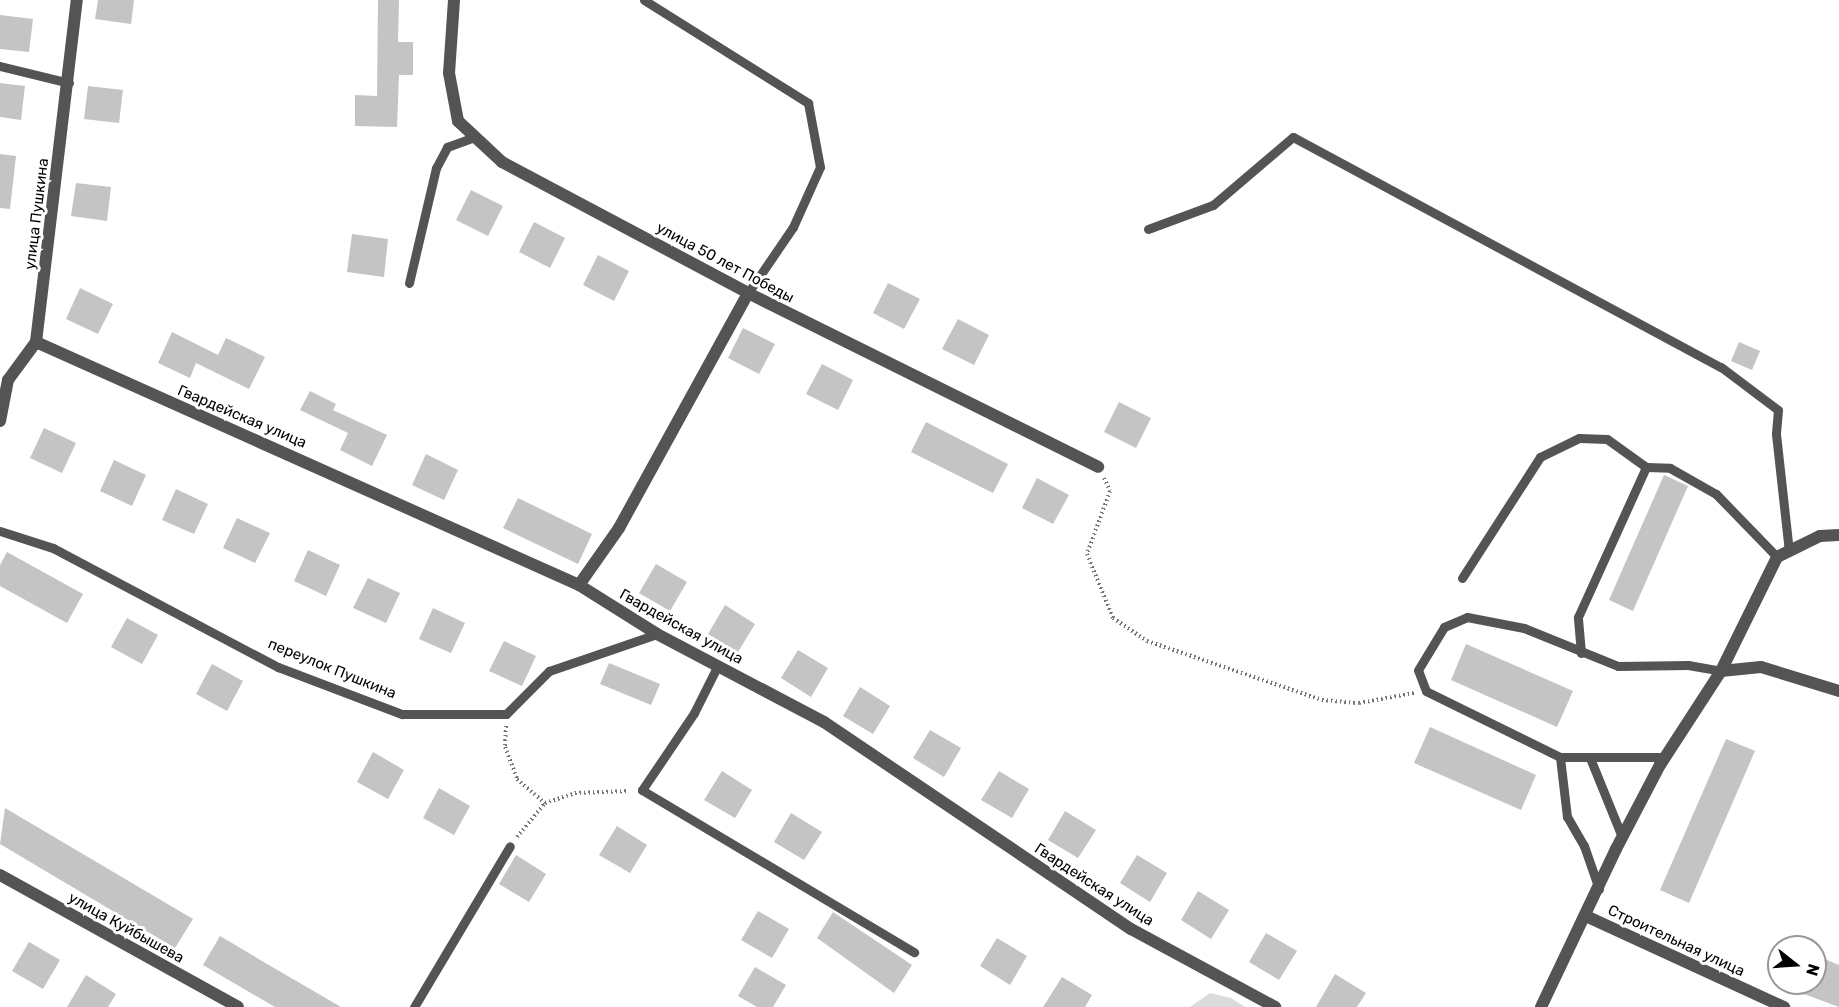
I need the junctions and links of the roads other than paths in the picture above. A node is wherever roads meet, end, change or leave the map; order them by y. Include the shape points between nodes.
1 (77, 0) edge
2 (453, 0) edge
3 (644, 0) edge
4 (0, 66) edge
5 (69, 83) junction
6 (475, 137) junction
7 (1148, 229) dead end
8 (409, 284) dead end
9 (748, 293) junction
10 (36, 342) junction
11 (0, 421) edge
12 (1098, 467) road end
13 (1646, 467) junction
14 (0, 531) edge
15 (1839, 535) edge
16 (1789, 551) junction
17 (1777, 557) junction
18 (1462, 578) dead end
19 (579, 585) junction
20 (657, 634) junction
21 (1581, 653) junction
22 (718, 665) junction
23 (1721, 671) junction
24 (1839, 691) edge
25 (1560, 757) junction
26 (1665, 757) junction
27 (1590, 758) junction
28 (1622, 837) junction
29 (510, 846) road end
30 (0, 875) edge
31 (1599, 889) junction
32 (1588, 917) junction
33 (914, 952) dead end
34 (238, 1007) edge
35 (414, 1007) edge
36 (1275, 1007) edge
37 (1541, 1007) edge
38 (1784, 1007) edge

1 - 5 street, улица Пушкина
2 - 6 street, улица 50 лет Победы via 449,73 458,121
3 - 9 lane via 808,103 820,167 793,226
4 - 5 lane
5 - 10 street, улица Пушкина
6 - 8 lane via 447,147 436,168
6 - 9 street, улица 50 лет Победы via 502,162
7 - 16 lane via 1213,205 1293,137 1721,367 1778,410 1776,434
9 - 12 street, улица 50 лет Победы
9 - 19 street via 619,528
10 - 11 street, улица Пушкина via 8,380
10 - 19 street, Гвардейская улица
13 - 17 lane via 1670,468 1716,494
13 - 18 lane via 1607,439 1579,438 1540,457
13 - 21 lane via 1578,617
14 - 20 lane, переулок Пушкина via 63,553 278,667 402,714 506,714 549,671
15 - 16 street via 1820,536
16 - 17 street
17 - 23 street
19 - 20 street, Гвардейская улица
20 - 22 street, Гвардейская улица
21 - 23 lane via 1618,666 1688,664
21 - 25 lane via 1524,628 1467,617 1444,627 1418,670 1426,691
22 - 33 lane via 694,713 642,790
22 - 36 street, Гвардейская улица via 824,722 1131,930
23 - 24 street via 1761,667
23 - 26 street
25 - 27 lane
25 - 31 lane via 1567,817 1584,846
26 - 27 lane
26 - 28 street
27 - 28 lane
28 - 31 street
29 - 35 lane
30 - 34 street, улица Куйбышева
31 - 32 street
32 - 37 street
32 - 38 street, Строительная улица

